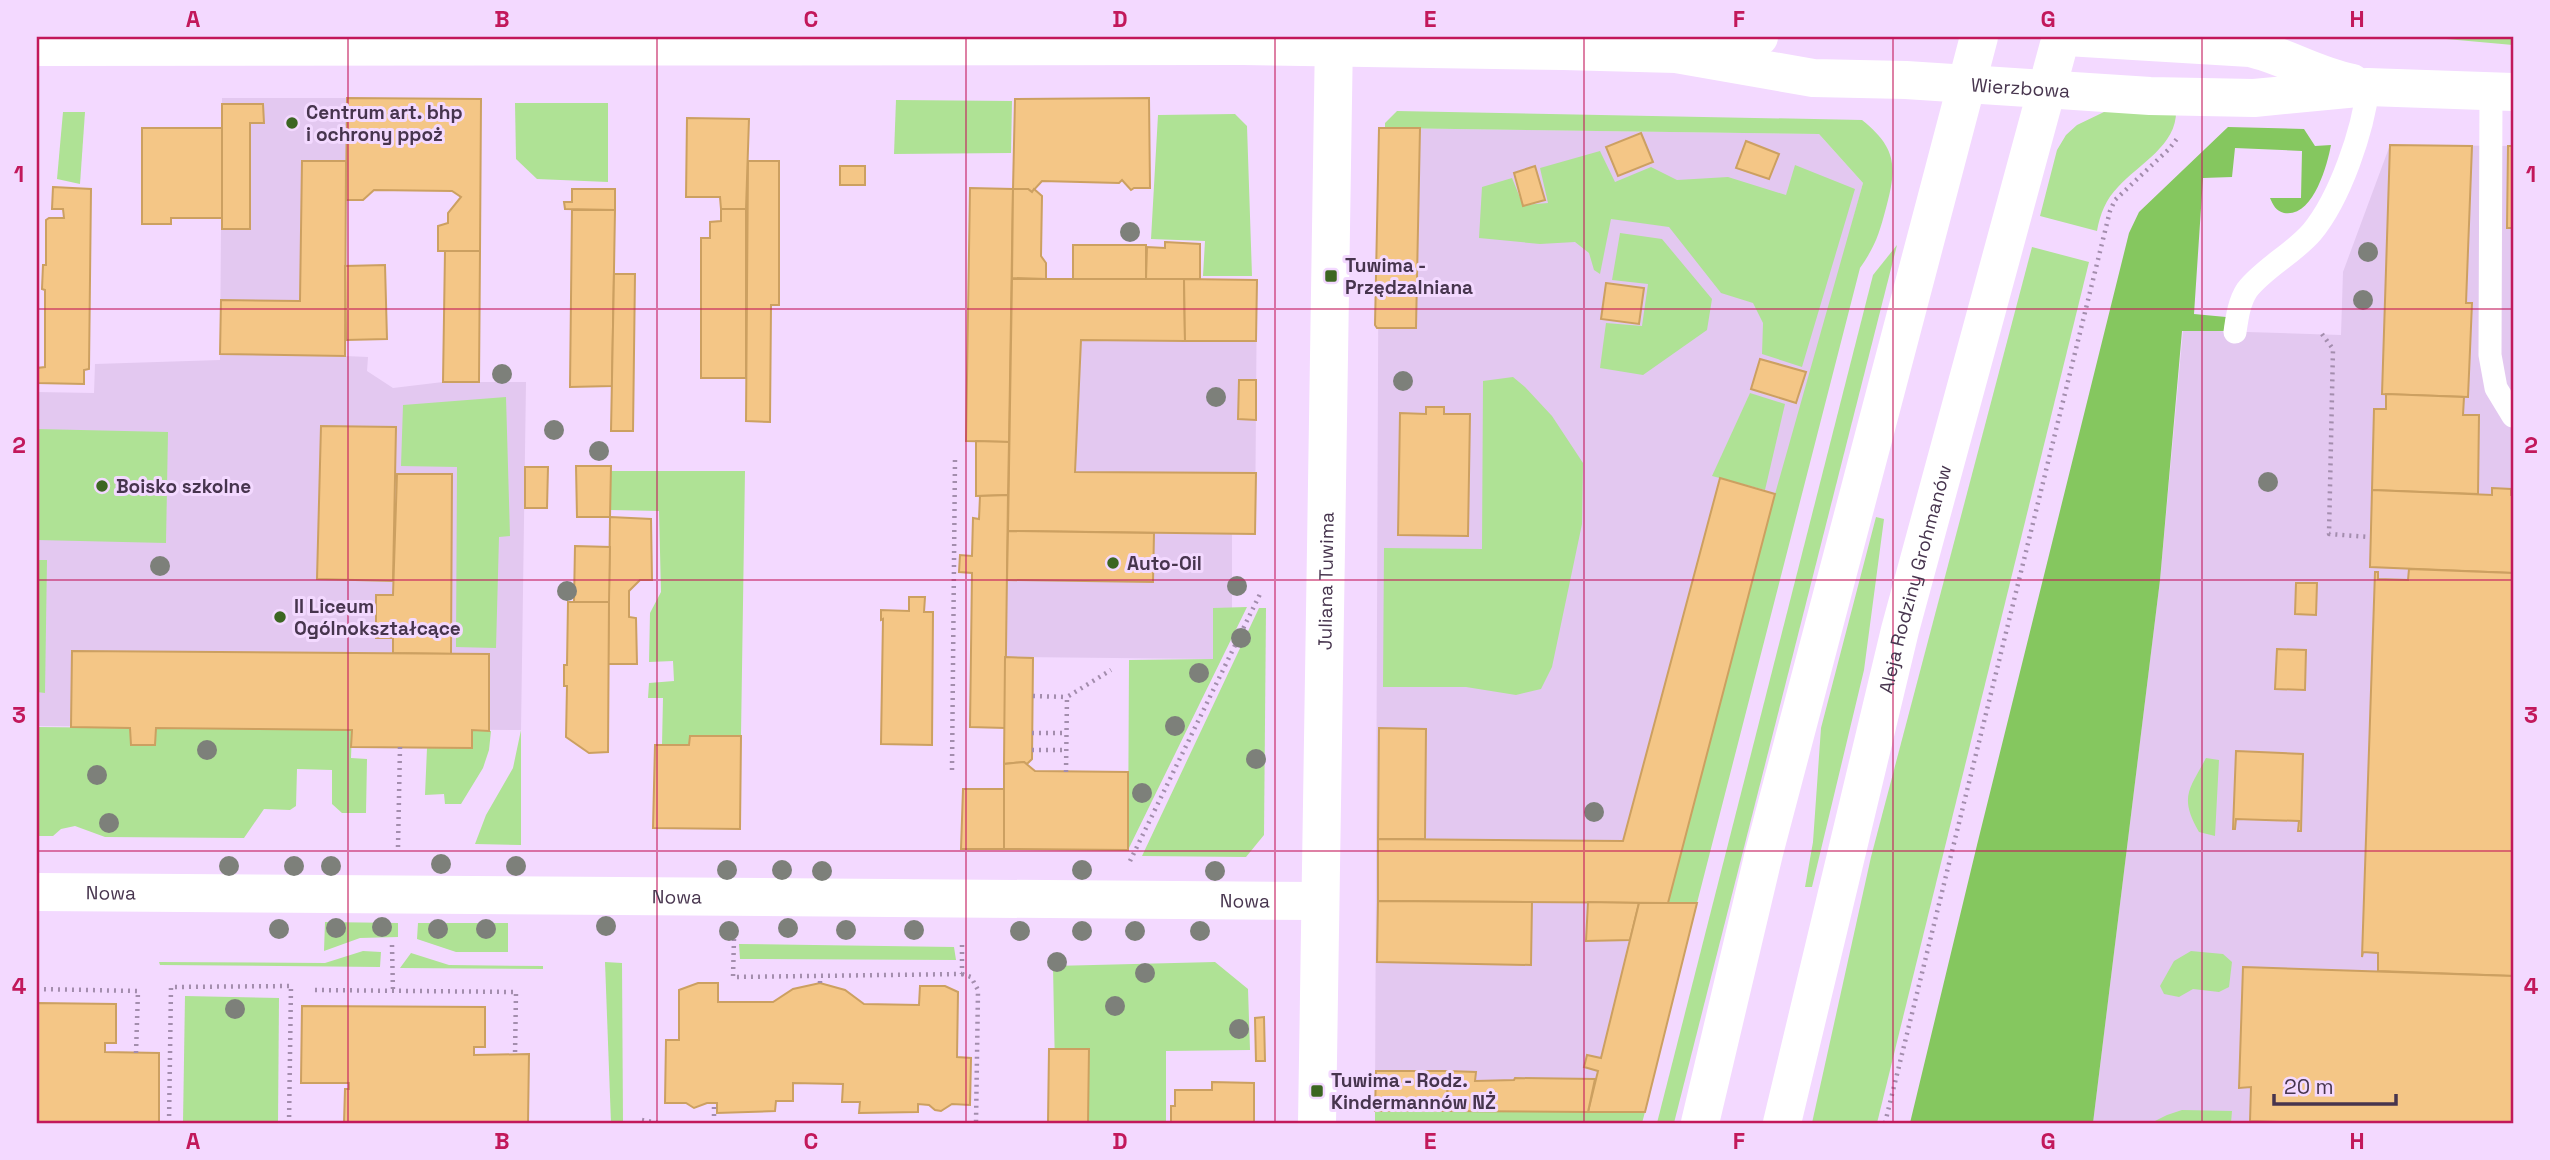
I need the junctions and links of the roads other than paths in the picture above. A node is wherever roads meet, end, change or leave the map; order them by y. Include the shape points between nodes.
1 (1759, 37) edge
2 (1979, 37) edge
3 (2061, 37) edge
4 (2067, 37) edge
5 (1137, 41) edge
6 (1334, 42) edge
7 (1563, 44) edge
8 (37, 47) edge
9 (1676, 54) junction
10 (1966, 84) junction
11 (2368, 87) junction
12 (2048, 89) junction
13 (2502, 92) edge
14 (2235, 332) dead end
15 (2513, 416) edge
16 (37, 892) edge
17 (1319, 901) junction
18 (1317, 1123) edge
19 (1700, 1123) edge
20 (1783, 1123) edge

1 - 9 street, Wierzbowa
2 - 10 street
3 - 12 street, Aleja Rodziny Grohmanów
4 - 11 street, Wierzbowa via 2250,48
5 - 6 street, Wierzbowa
5 - 8 street, Wierzbowa
6 - 7 street, Wierzbowa
6 - 17 street, Juliana Tuwima
7 - 9 street, Wierzbowa
9 - 10 street, Wierzbowa via 1813,78
10 - 12 street, Wierzbowa
10 - 19 street via 1764,853
11 - 12 street, Wierzbowa via 2254,98
11 - 13 street, Wierzbowa
11 - 14 lane via 2363,121 2332,202 2311,233 2247,290
12 - 20 street, Aleja Rodziny Grohmanów via 1900,630
13 - 15 lane via 2490,355 2496,388
16 - 17 street, Nowa
17 - 18 street, Juliana Tuwima

